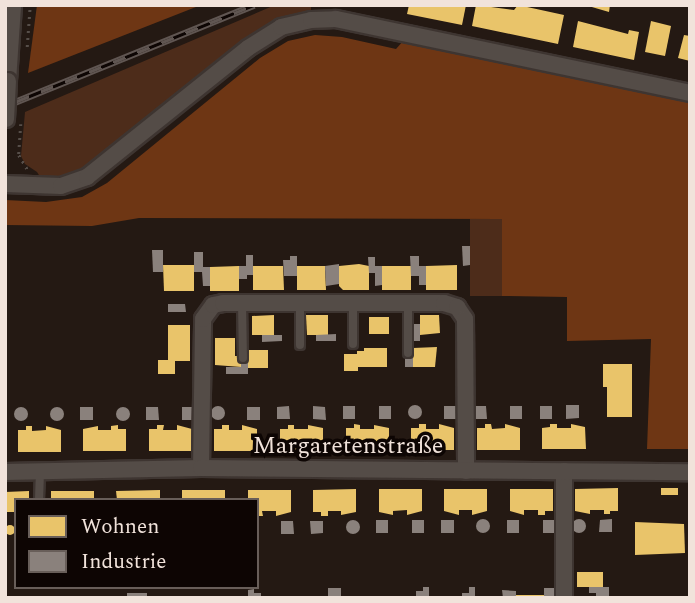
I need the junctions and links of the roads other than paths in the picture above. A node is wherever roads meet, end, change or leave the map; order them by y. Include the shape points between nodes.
1 (13, 5) edge
2 (690, 93) edge
3 (14, 116) edge
4 (5, 132) edge
5 (5, 184) edge
6 (242, 303) junction
7 (300, 303) junction
8 (354, 303) junction
9 (408, 303) junction
10 (353, 344) dead end
11 (300, 345) dead end
12 (408, 353) dead end
13 (243, 358) dead end
14 (201, 468) junction
15 (40, 471) junction
16 (466, 471) junction
17 (564, 471) junction
18 (5, 472) edge
19 (690, 472) edge
20 (39, 498) edge
21 (564, 598) edge

1 - 3 street, bridge via 8,81
2 - 5 street via 336,19 311,19 281,27 248,48 87,177 61,186
3 - 4 street
6 - 7 street
6 - 13 lane
6 - 14 street via 213,305 203,320
7 - 8 street
7 - 11 lane
8 - 9 street
8 - 10 lane
9 - 12 lane
9 - 16 street via 444,303 463,312
14 - 15 street, Margaretenstraße
14 - 16 street, Margaretenstraße
15 - 18 street, Margaretenstraße
15 - 20 lane
16 - 17 street, Margaretenstraße
17 - 19 street, Margaretenstraße
17 - 21 street

